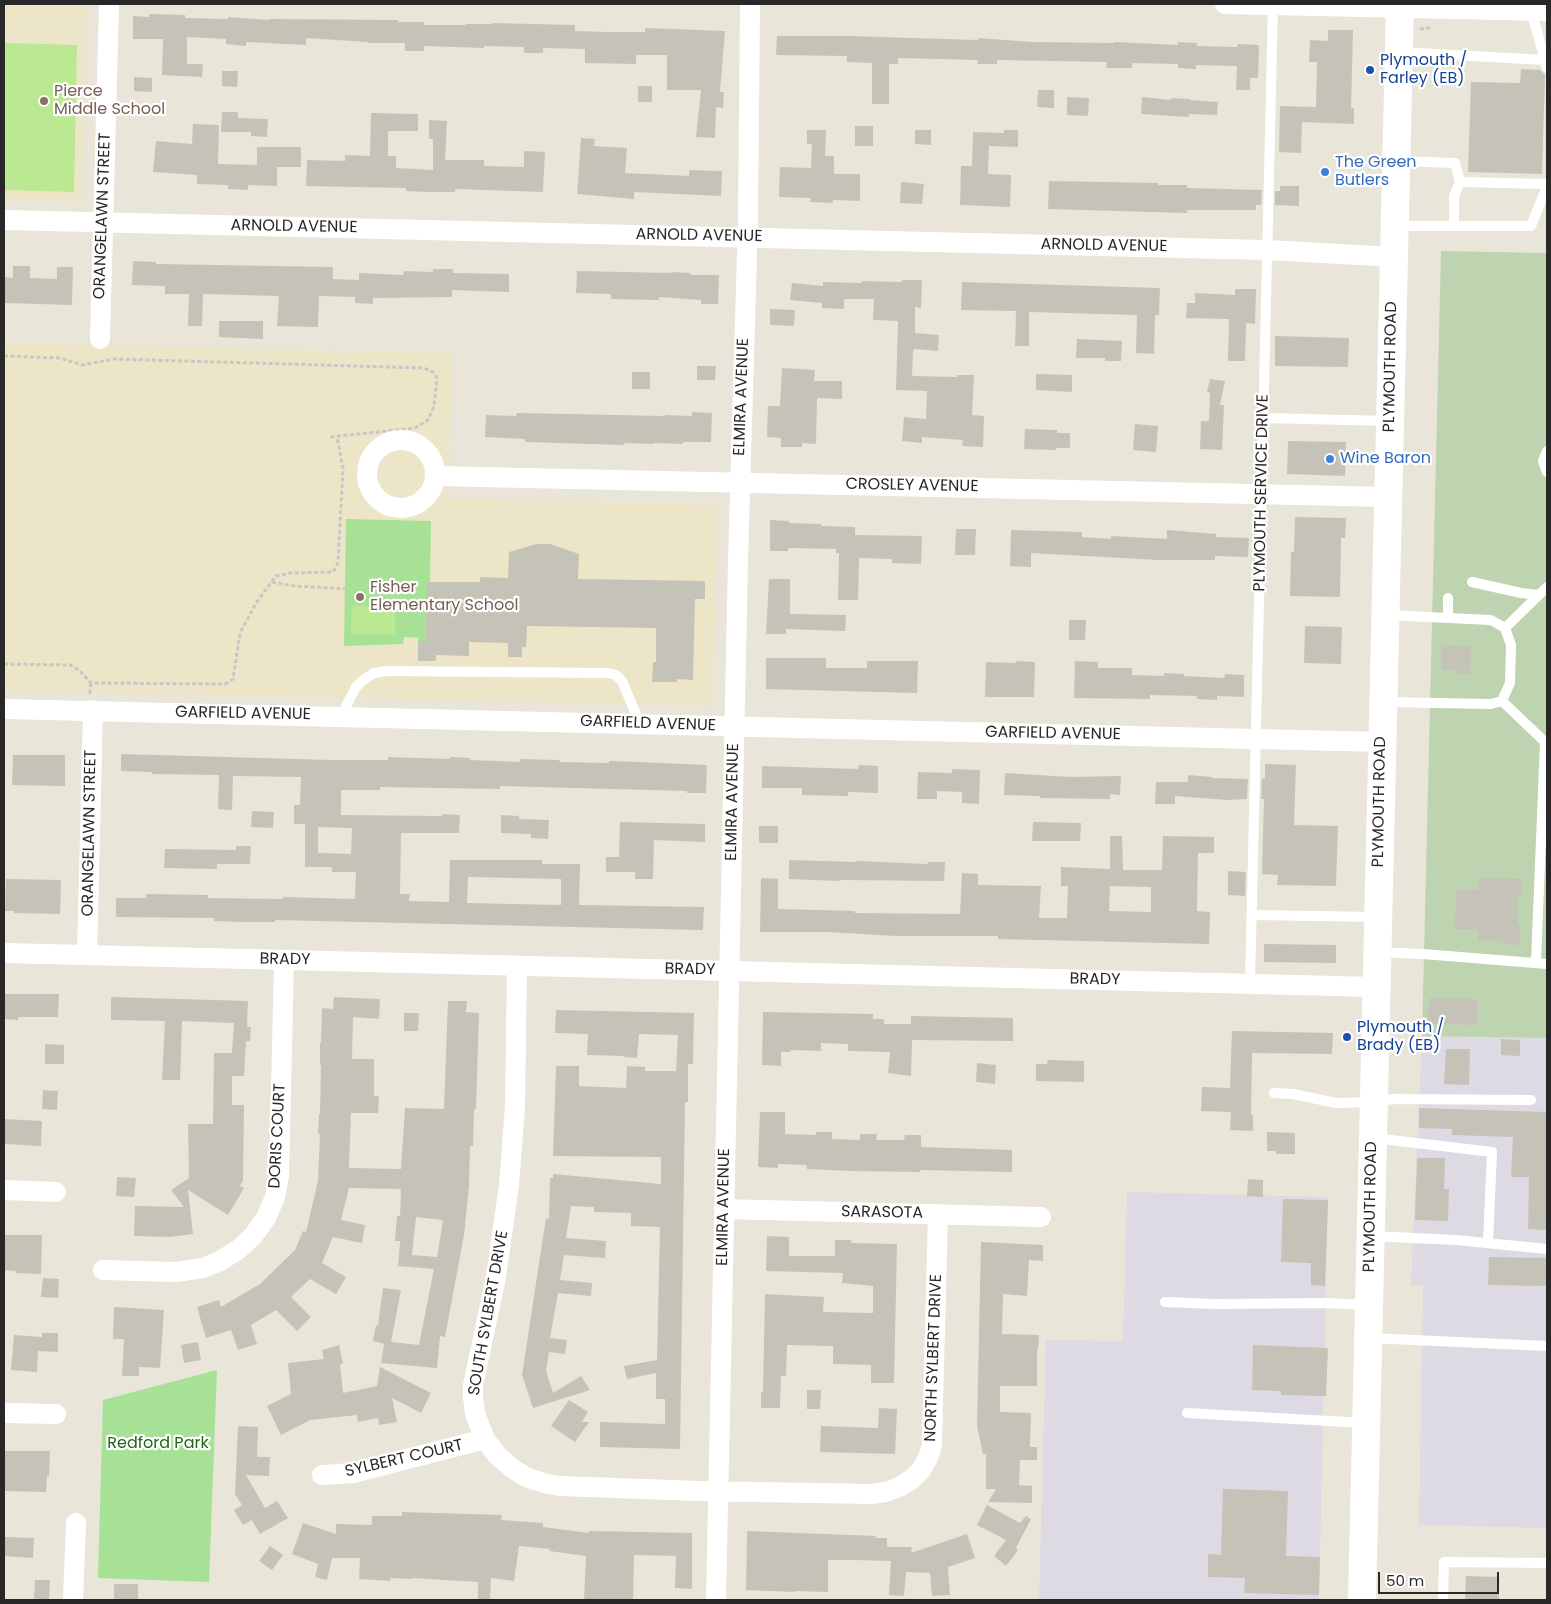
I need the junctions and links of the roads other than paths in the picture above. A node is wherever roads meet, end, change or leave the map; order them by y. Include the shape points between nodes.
1 (109, 4) edge
2 (750, 4) edge
3 (1225, 4) edge
4 (1273, 4) edge
5 (1400, 6) edge
6 (1532, 9) edge
7 (1399, 52) junction
8 (1546, 64) edge
9 (1396, 160) junction
10 (1460, 182) junction
11 (1547, 185) edge
12 (4, 220) edge
13 (103, 222) junction
14 (1454, 225) junction
15 (1394, 226) junction
16 (747, 237) junction
17 (1267, 250) junction
18 (1394, 257) junction
19 (100, 339) dead end
20 (1264, 418) junction
21 (1390, 422) junction
22 (1547, 451) edge
23 (1547, 472) edge
24 (435, 476) dead end
25 (740, 482) junction
26 (1262, 494) junction
27 (1388, 497) junction
28 (1472, 582) dead end
29 (1547, 587) edge
30 (1539, 595) junction
31 (1448, 598) dead end
32 (1385, 616) junction
33 (1448, 618) junction
34 (1505, 628) junction
35 (92, 701) junction
36 (1502, 701) junction
37 (1383, 702) junction
38 (4, 709) edge
39 (341, 716) junction
40 (640, 724) junction
41 (734, 726) junction
42 (1256, 738) junction
43 (1546, 741) edge
44 (1382, 742) junction
45 (1545, 820) edge
46 (1547, 900) edge
47 (1538, 908) junction
48 (1252, 915) junction
49 (1378, 917) junction
50 (1377, 952) junction
51 (4, 953) edge
52 (87, 955) junction
53 (284, 960) junction
54 (1536, 962) junction
55 (1547, 964) edge
56 (517, 966) junction
57 (729, 971) junction
58 (1250, 983) junction
59 (1376, 987) junction
60 (1274, 1093) dead end
61 (1530, 1100) dead end
62 (1374, 1102) junction
63 (1373, 1138) junction
64 (4, 1190) edge
65 (56, 1192) dead end
66 (724, 1209) junction
67 (938, 1214) junction
68 (1041, 1217) dead end
69 (1370, 1236) junction
70 (1488, 1243) junction
71 (1547, 1249) edge
72 (102, 1270) dead end
73 (1165, 1302) dead end
74 (1368, 1305) junction
75 (1368, 1338) junction
76 (1547, 1346) edge
77 (4, 1413) edge
78 (1188, 1413) dead end
79 (56, 1414) dead end
80 (1366, 1423) junction
81 (485, 1439) junction
82 (322, 1475) dead end
83 (718, 1492) junction
84 (76, 1524) dead end
85 (1547, 1563) edge
86 (74, 1600) edge
87 (716, 1600) edge
88 (1362, 1600) edge
89 (1443, 1600) edge

1 - 13 street, ORANGELAWN STREET
2 - 16 street, ELMIRA AVENUE
3 - 4 street
4 - 5 street
4 - 17 lane, PLYMOUTH SERVICE DRIVE
5 - 6 street
5 - 7 main road, PLYMOUTH ROAD
6 - 8 lane
7 - 8 lane
7 - 9 main road, PLYMOUTH ROAD
9 - 10 lane via 1456,163
9 - 15 main road, PLYMOUTH ROAD
10 - 11 lane
10 - 14 lane via 1454,196
11 - 14 lane via 1531,226
12 - 13 street, ARNOLD AVENUE
13 - 16 street, ARNOLD AVENUE
13 - 19 street, ORANGELAWN STREET
14 - 15 lane
15 - 18 main road, PLYMOUTH ROAD
16 - 17 street, ARNOLD AVENUE
16 - 25 street, ELMIRA AVENUE
17 - 18 street, ARNOLD AVENUE
17 - 20 lane, PLYMOUTH SERVICE DRIVE
18 - 21 main road, PLYMOUTH ROAD
20 - 21 lane
20 - 26 lane, PLYMOUTH SERVICE DRIVE
21 - 27 main road, PLYMOUTH ROAD
22 - 23 lane via 1543,461
24 - 25 street, CROSLEY AVENUE
25 - 26 street, CROSLEY AVENUE
25 - 41 street, ELMIRA AVENUE
26 - 27 street, CROSLEY AVENUE
26 - 42 lane, PLYMOUTH SERVICE DRIVE
27 - 32 main road, PLYMOUTH ROAD
28 - 30 lane
29 - 30 lane
30 - 34 lane
31 - 33 lane
32 - 33 lane
32 - 37 main road, PLYMOUTH ROAD
33 - 34 lane via 1491,620
34 - 36 lane via 1511,645 1510,683
35 - 38 street, GARFIELD AVENUE
35 - 39 street, GARFIELD AVENUE
35 - 52 street, ORANGELAWN STREET
36 - 37 lane via 1491,704
36 - 43 lane
37 - 44 main road, PLYMOUTH ROAD
39 - 40 street, GARFIELD AVENUE
39 - 40 lane via 363,680 374,673 386,671 608,674 616,675 622,681
40 - 41 street, GARFIELD AVENUE
41 - 42 street, GARFIELD AVENUE
41 - 57 street, ELMIRA AVENUE
42 - 44 street, GARFIELD AVENUE
42 - 48 lane, PLYMOUTH SERVICE DRIVE
43 - 45 lane
44 - 49 main road, PLYMOUTH ROAD
45 - 47 lane
46 - 47 lane
47 - 54 lane
48 - 49 lane
48 - 58 lane, PLYMOUTH SERVICE DRIVE
49 - 50 main road, PLYMOUTH ROAD
50 - 54 lane
50 - 59 main road, PLYMOUTH ROAD
51 - 52 street, BRADY
52 - 53 street, BRADY
53 - 56 street, BRADY
53 - 72 street, DORIS COURT via 279,1176 266,1218 239,1249 203,1268 176,1272
54 - 55 lane
56 - 57 street, BRADY
56 - 81 street, SOUTH SYLBERT DRIVE via 515,1107 509,1185 496,1277 473,1385 475,1414
57 - 58 street, BRADY
57 - 66 street, ELMIRA AVENUE
58 - 59 street, BRADY
59 - 62 main road, PLYMOUTH ROAD
60 - 62 lane via 1336,1103
61 - 62 lane via 1393,1099
62 - 63 main road, PLYMOUTH ROAD
63 - 69 main road, PLYMOUTH ROAD
63 - 70 lane via 1492,1152
64 - 65 street
66 - 67 street, SARASOTA
66 - 83 street, ELMIRA AVENUE
67 - 68 street, SARASOTA
67 - 83 street, NORTH SYLBERT DRIVE via 934,1435 921,1470 900,1487 871,1494
69 - 70 lane
69 - 74 main road, PLYMOUTH ROAD
70 - 71 lane
73 - 74 lane
74 - 75 main road, PLYMOUTH ROAD
75 - 76 lane
75 - 80 main road, PLYMOUTH ROAD
77 - 79 street
78 - 80 lane
80 - 88 main road, PLYMOUTH ROAD
81 - 82 street, SYLBERT COURT via 353,1473
81 - 83 street, SOUTH SYLBERT DRIVE via 513,1469 548,1484
83 - 87 street, ELMIRA AVENUE
84 - 86 street
85 - 89 lane via 1444,1562

